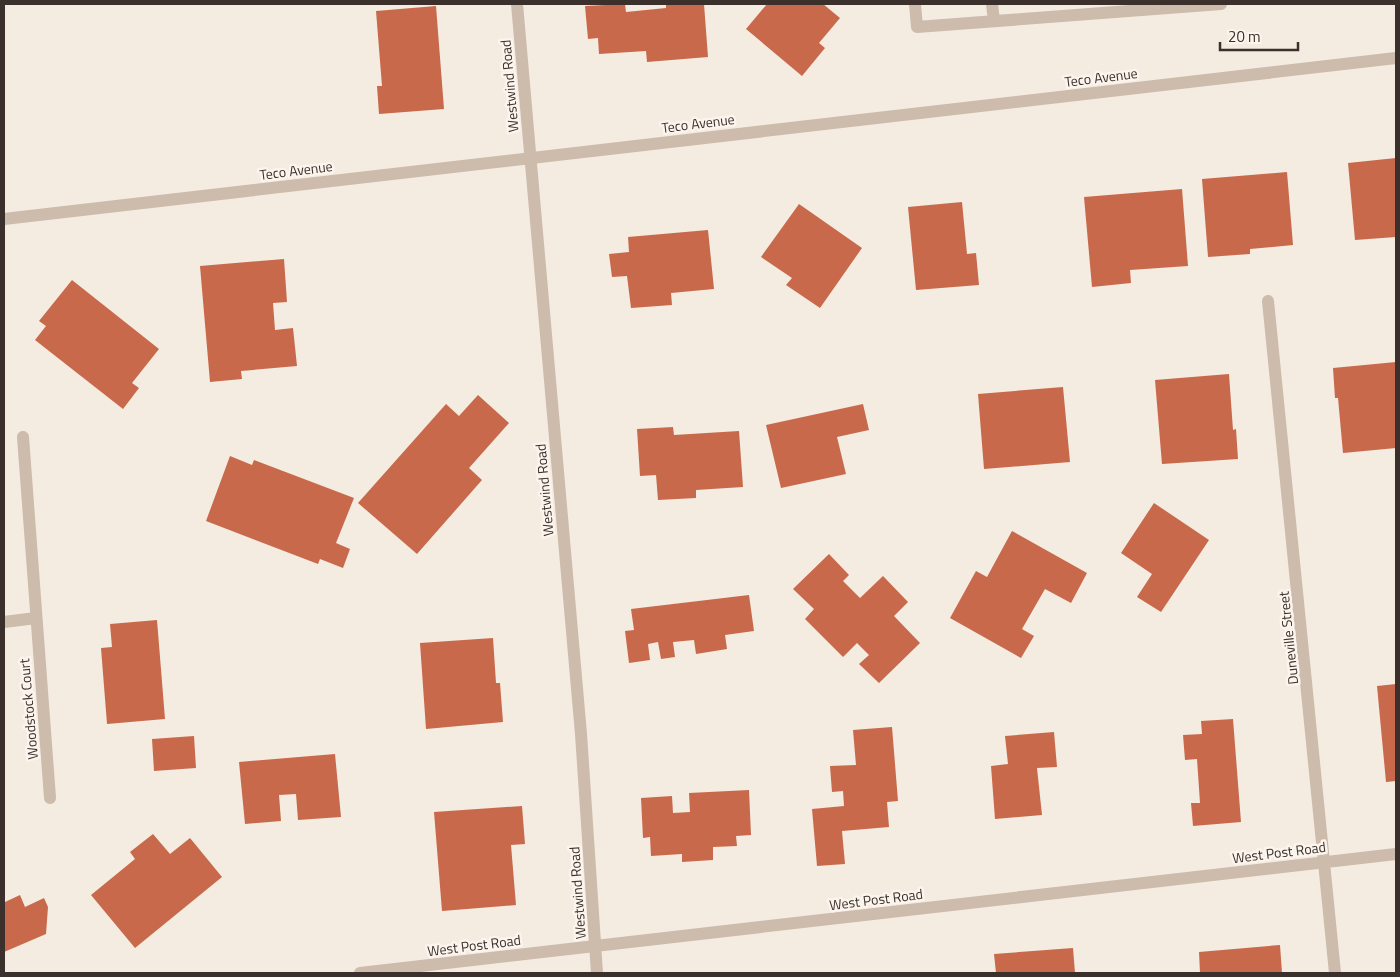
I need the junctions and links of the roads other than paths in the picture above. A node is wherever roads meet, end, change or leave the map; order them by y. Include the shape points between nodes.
1 (517, 4) edge
2 (915, 4) edge
3 (992, 4) edge
4 (1221, 4) edge
5 (1149, 7) edge
6 (1076, 9) edge
7 (994, 21) junction
8 (1396, 58) edge
9 (530, 157) junction
10 (4, 219) edge
11 (1268, 301) dead end
12 (23, 437) dead end
13 (36, 618) junction
14 (4, 622) edge
15 (50, 798) dead end
16 (1396, 854) edge
17 (1326, 862) junction
18 (595, 946) junction
19 (360, 973) edge
20 (598, 973) edge
21 (1335, 973) edge

1 - 9 street, Westwind Road
2 - 7 street via 917,26
3 - 7 street
4 - 5 street
5 - 6 street
6 - 7 street
8 - 9 street, Teco Avenue
9 - 10 street, Teco Avenue
9 - 18 street, Westwind Road via 581,734
11 - 17 street, Duneville Street
12 - 13 street, Woodstock Court
13 - 14 street
13 - 15 street, Woodstock Court
16 - 17 street, West Post Road
17 - 18 street, West Post Road
17 - 21 street, Duneville Street
18 - 19 street, West Post Road
18 - 20 street, Westwind Road

